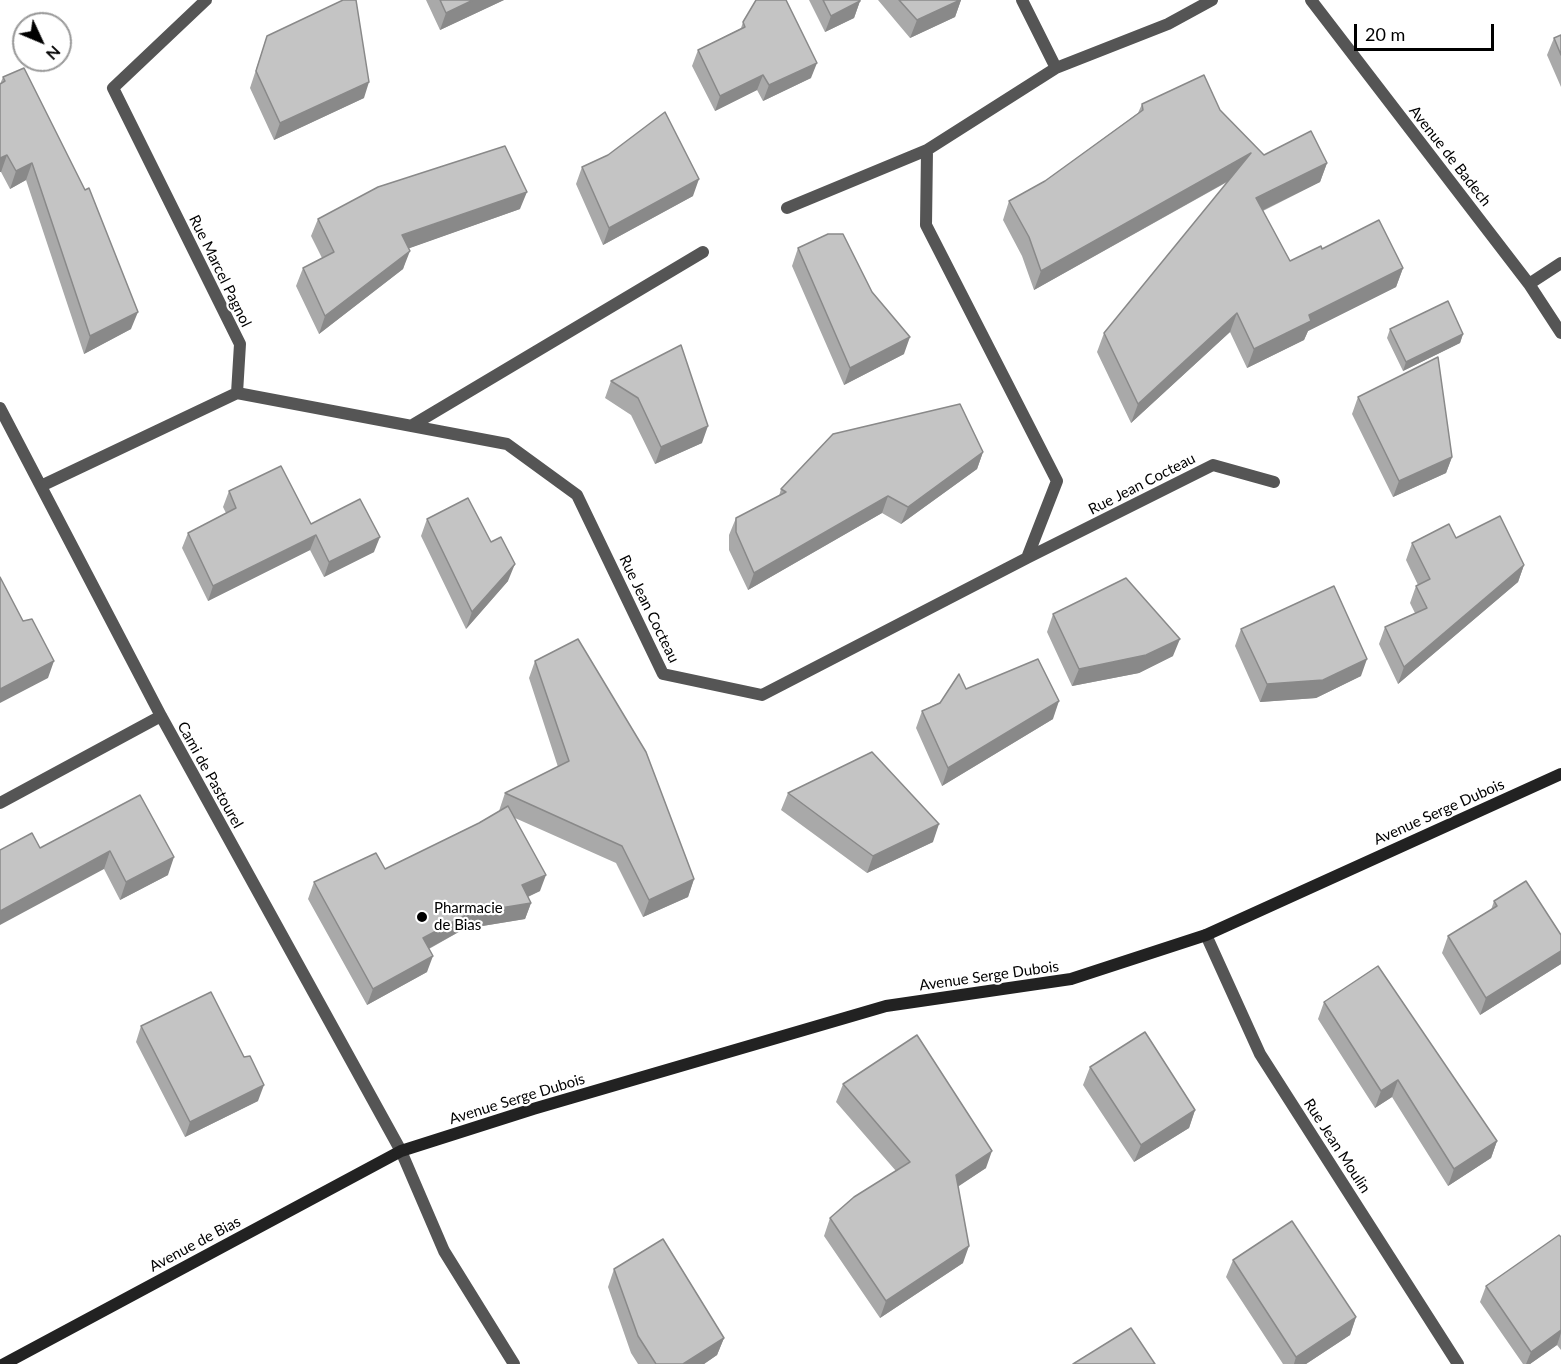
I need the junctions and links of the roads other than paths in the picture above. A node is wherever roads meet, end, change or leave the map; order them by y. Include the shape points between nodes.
1 (206, 0) edge
2 (1022, 0) edge
3 (1212, 0) edge
4 (1311, 0) edge
5 (1056, 68) junction
6 (927, 150) junction
7 (787, 208) dead end
8 (704, 252) dead end
9 (1561, 263) edge
10 (1530, 284) junction
11 (1561, 333) edge
12 (237, 393) junction
13 (0, 408) edge
14 (411, 426) junction
15 (1274, 482) dead end
16 (41, 486) junction
17 (1027, 558) junction
18 (161, 716) junction
19 (1561, 774) edge
20 (0, 803) edge
21 (1206, 935) junction
22 (401, 1151) junction
23 (4, 1364) edge
24 (514, 1364) edge
25 (1458, 1364) edge

1 - 12 street, Rue Marcel Pagnol via 112,88 240,344
2 - 5 street
3 - 5 street via 1168,24
4 - 10 street, Avenue de Badech
5 - 6 street
6 - 7 street
6 - 17 street via 926,225 1057,481
8 - 14 street
9 - 10 street
10 - 11 street, Avenue de Badech
12 - 14 street, Rue Jean Cocteau
12 - 16 street
13 - 16 street, Cami de Pastourel
14 - 17 street, Rue Jean Cocteau via 507,444 577,495 663,674 762,694
15 - 17 street, Rue Jean Cocteau via 1213,465
16 - 18 street, Cami de Pastourel
18 - 20 street
18 - 22 street, Cami de Pastourel
19 - 21 street, Avenue Serge Dubois
21 - 22 street, Avenue Serge Dubois via 1071,979 886,1006
21 - 25 street, Rue Jean Moulin via 1260,1054
22 - 23 street, Avenue de Bias
22 - 24 street, Cami de Pastourel via 444,1251

